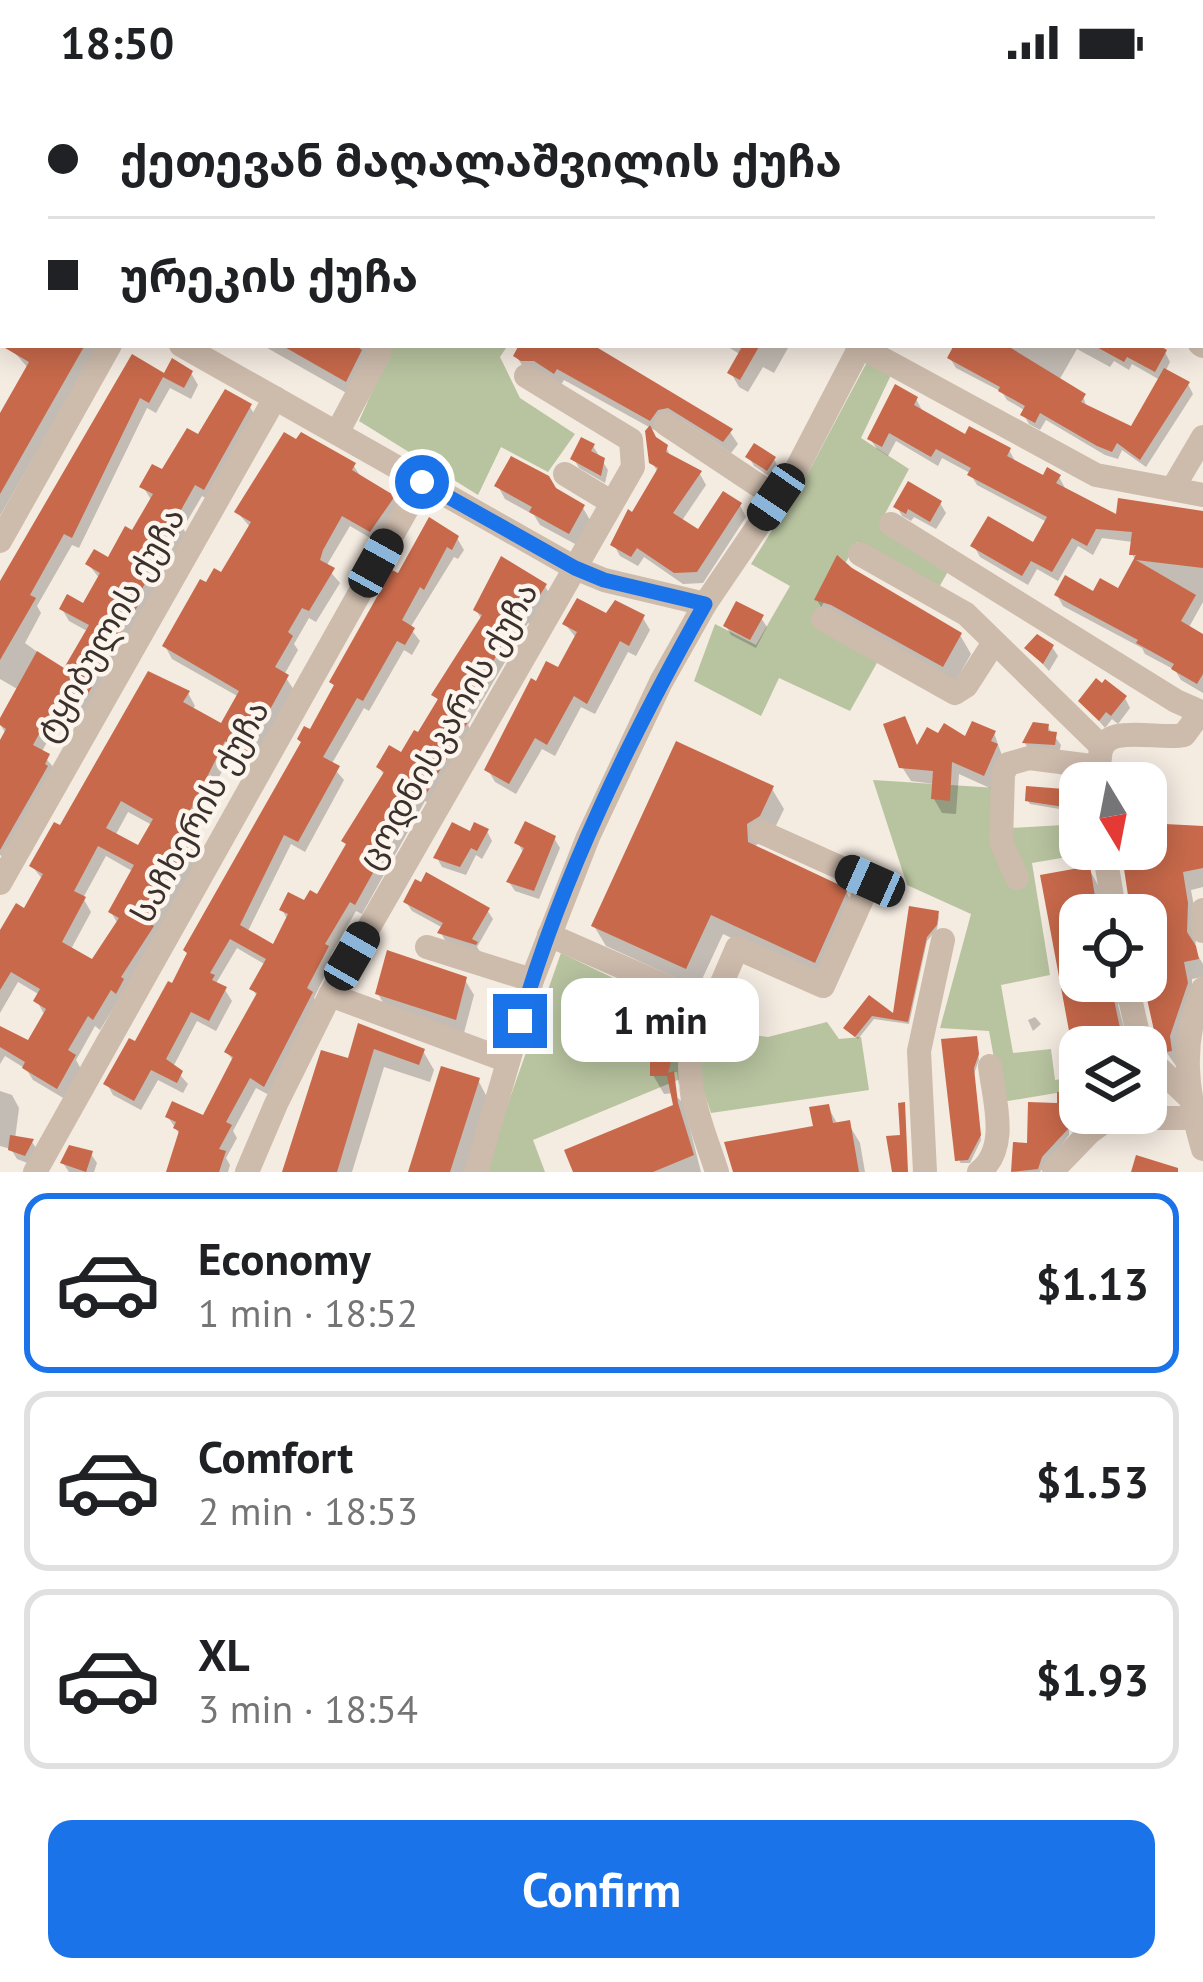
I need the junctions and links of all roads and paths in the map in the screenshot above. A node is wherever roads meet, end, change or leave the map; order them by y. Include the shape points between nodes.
1 (108, 348) edge
2 (189, 348) edge
3 (379, 348) edge
4 (858, 348) edge
5 (863, 348) edge
6 (526, 376) dead end
7 (275, 398) junction
8 (666, 424) dead end
9 (337, 434) junction
10 (1203, 437) edge
11 (565, 474) dead end
12 (422, 482) junction
13 (1173, 488) junction
14 (1203, 495) edge
15 (776, 497) junction
16 (611, 502) junction
17 (891, 524) dead end
18 (0, 541) edge
19 (860, 554) dead end
20 (575, 568) junction
21 (705, 604) junction
22 (824, 619) dead end
23 (993, 644) junction
24 (1202, 712) edge
25 (1070, 762) edge
26 (1097, 762) edge
27 (1102, 762) edge
28 (761, 832) dead end
29 (1017, 878) dead end
30 (0, 883) edge
31 (1203, 910) edge
32 (1203, 931) edge
33 (549, 935) junction
34 (944, 940) dead end
35 (427, 946) dead end
36 (532, 980) junction
37 (1203, 989) edge
38 (330, 995) junction
39 (698, 1026) dead end
40 (508, 1061) junction
41 (991, 1066) dead end
42 (1167, 1076) edge
43 (1191, 1107) junction
44 (1203, 1149) edge
45 (1054, 1168) dead end
46 (34, 1172) edge
47 (247, 1172) edge
48 (476, 1172) edge
49 (717, 1172) edge
50 (925, 1172) edge
51 (979, 1172) edge

1 - 18 street
2 - 7 street
3 - 9 street
4 - 15 street
5 - 13 street via 1096,476
6 - 16 street, ცოდნისკარის ქუჩა via 631,440 633,467
7 - 9 street
7 - 30 street, ტყიბულის ქუჩა
8 - 15 street
9 - 12 street
10 - 13 street
11 - 16 street
12 - 20 street
12 - 46 street, საჩხერის ქუჩა
13 - 14 street
15 - 21 street
16 - 20 street, ცოდნისკარის ქუჩა
17 - 24 street
19 - 23 street via 966,614
20 - 21 street
20 - 38 street, ცოდნისკარის ქუჩა
21 - 33 street via 587,837
22 - 23 street via 955,693
23 - 26 street
24 - 27 street via 1184,735 1117,735
25 - 29 street via 1030,758 1004,774 1000,842
28 - 33 street via 870,881 823,986 737,948 715,999 704,1003
31 - 32 street
33 - 36 street
34 - 50 street via 920,1052
35 - 36 street
36 - 40 street
37 - 43 street via 1193,1016
38 - 40 street
38 - 47 street, ცოდნისკარის ქუჩა
39 - 49 street via 688,1068
40 - 48 street
41 - 51 street via 998,1145
42 - 43 street
43 - 44 street
43 - 45 street via 1108,1118

